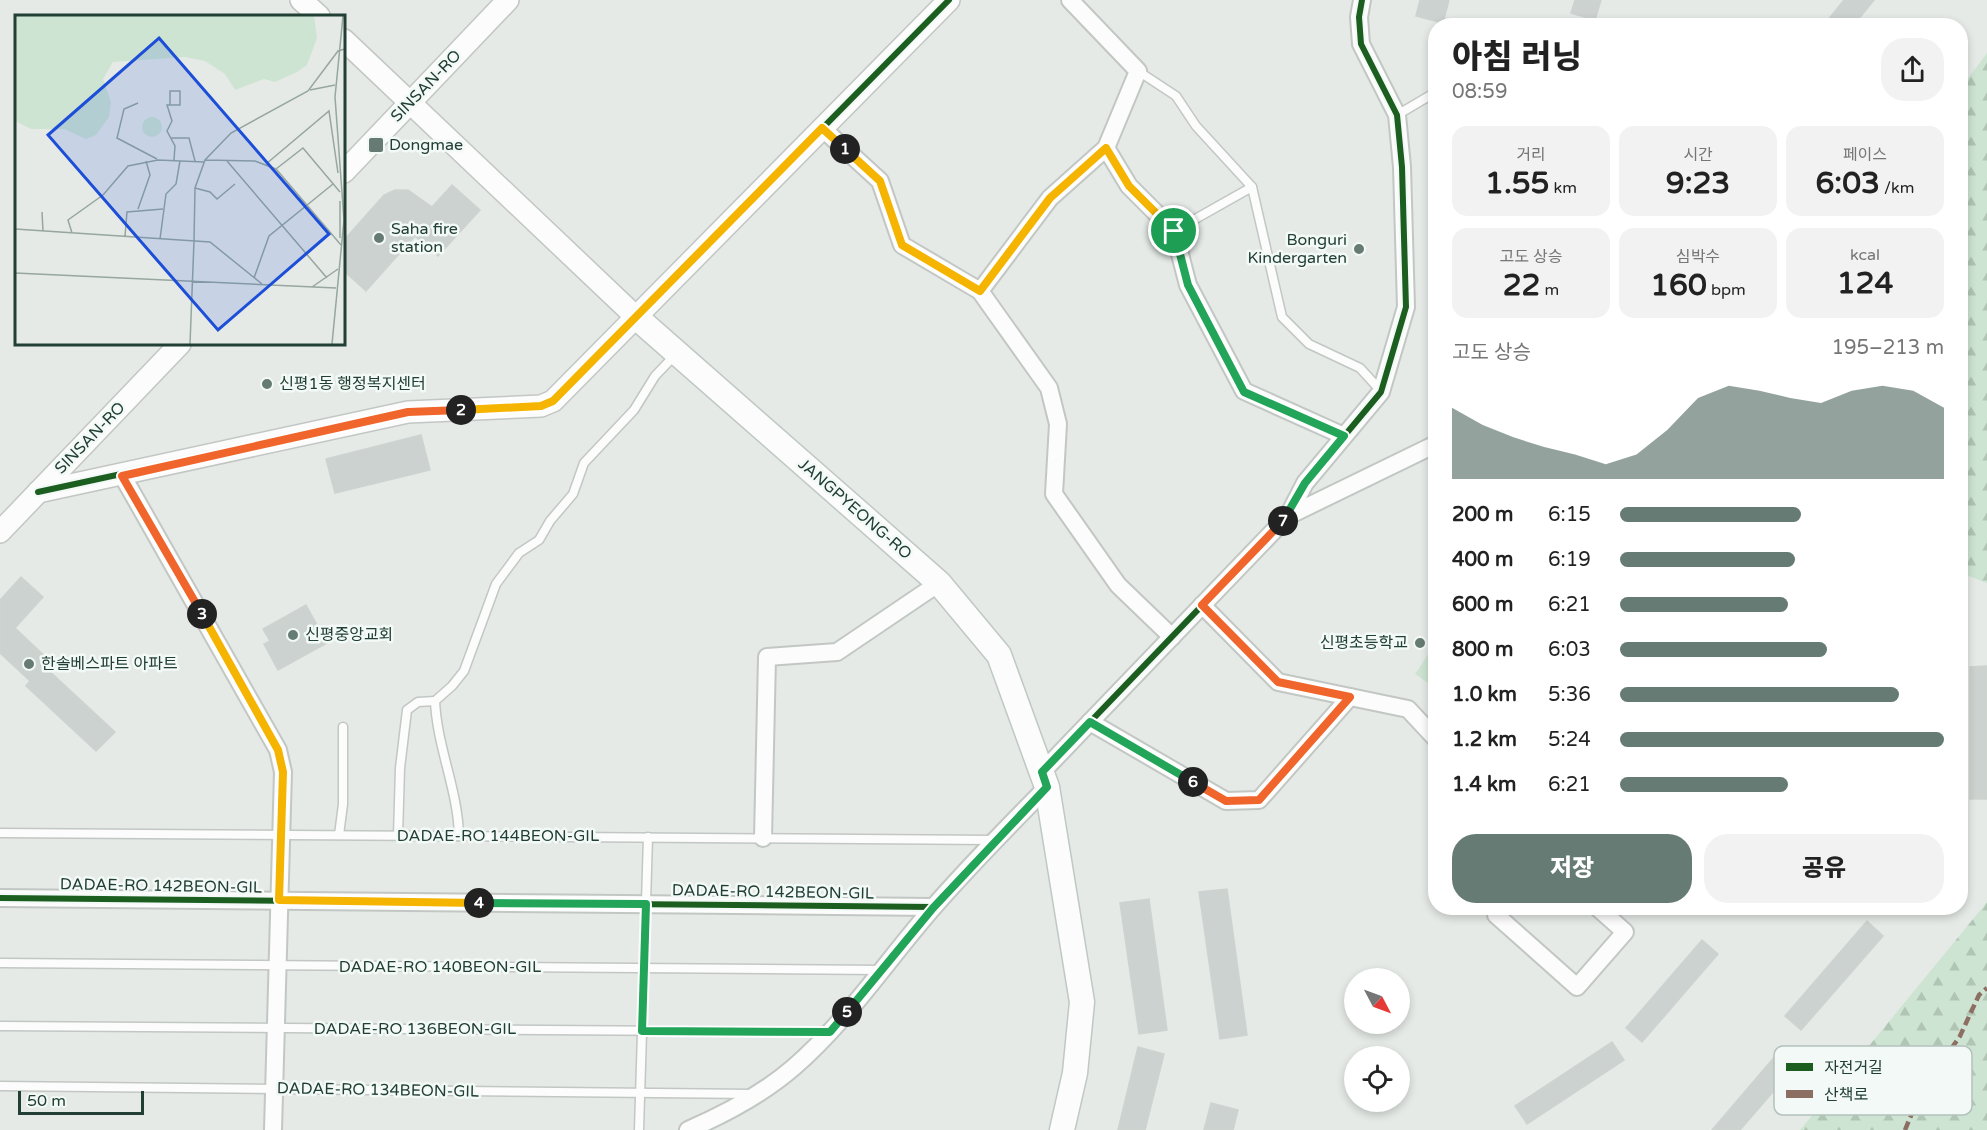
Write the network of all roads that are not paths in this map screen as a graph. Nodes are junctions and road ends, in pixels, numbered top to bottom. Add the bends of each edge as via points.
1 (301, 0) edge
2 (508, 0) edge
3 (949, 0) edge
4 (1070, 0) edge
5 (1362, 0) edge
6 (318, 15) edge
7 (345, 41) edge
8 (1138, 71) junction
9 (1428, 97) edge
10 (410, 103) junction
11 (1397, 115) junction
12 (822, 128) junction
13 (1106, 148) junction
14 (345, 171) edge
15 (1252, 187) junction
16 (1174, 231) junction
17 (980, 291) junction
18 (636, 317) junction
19 (179, 345) edge
20 (676, 353) junction
21 (1381, 392) junction
22 (1344, 436) junction
23 (1428, 448) edge
24 (122, 476) junction
25 (38, 492) junction
26 (1288, 516) junction
27 (0, 532) edge
28 (939, 583) junction
29 (1202, 605) junction
30 (1172, 637) junction
31 (1350, 697) junction
32 (435, 701) junction
33 (1090, 722) junction
34 (343, 727) dead end
35 (1428, 730) edge
36 (1045, 780) junction
37 (0, 833) edge
38 (281, 835) junction
39 (339, 835) junction
40 (398, 836) junction
41 (459, 836) junction
42 (648, 837) junction
43 (763, 838) junction
44 (996, 840) junction
45 (0, 898) edge
46 (279, 900) junction
47 (646, 904) junction
48 (933, 908) junction
49 (1496, 915) edge
50 (1606, 915) edge
51 (0, 963) edge
52 (278, 965) junction
53 (644, 968) junction
54 (880, 970) junction
55 (0, 1026) edge
56 (276, 1028) junction
57 (642, 1031) junction
58 (830, 1032) junction
59 (0, 1086) edge
60 (274, 1089) junction
61 (640, 1093) junction
62 (755, 1094) junction
63 (718, 1123) edge
64 (273, 1130) edge
65 (639, 1130) edge
66 (688, 1130) edge
67 (1062, 1130) edge

1 - 6 street
2 - 10 street, SINSAN-RO
3 - 12 street
4 - 8 street
5 - 11 street via 1361,44
7 - 10 street, JANGPYEONG-RO
8 - 13 street
8 - 15 lane via 1176,96 1196,126
9 - 11 lane
10 - 14 street, SINSAN-RO
10 - 18 street, JANGPYEONG-RO
11 - 21 street via 1406,307
12 - 17 street via 880,181 902,245
12 - 18 street
13 - 16 street via 1129,186
13 - 17 street via 1050,198
15 - 16 lane
15 - 21 lane via 1282,317 1310,344 1360,368
16 - 22 street via 1188,285 1244,392
17 - 30 street via 1049,388 1058,424 1054,494 1118,585
18 - 20 main road, JANGPYEONG-RO
18 - 24 street via 553,401 541,406 408,412
19 - 25 street, SINSAN-RO
20 - 28 main road, JANGPYEONG-RO
20 - 32 lane via 655,376 634,410 584,463 573,494 539,540 519,553 496,584 464,671
21 - 22 street
22 - 26 street via 1305,483
23 - 26 street
24 - 25 street
24 - 38 street via 278,750 283,772
25 - 27 street, SINSAN-RO
26 - 29 street
28 - 36 main road, JANGPYEONG-RO via 999,655
28 - 43 street via 837,652 767,657
29 - 30 street
29 - 31 street via 1278,682
30 - 33 street
31 - 33 street via 1259,800 1226,801
31 - 35 street via 1408,709
32 - 40 lane via 418,702 407,710
32 - 41 lane via 443,754 459,815
33 - 36 street
34 - 39 lane
36 - 44 street
36 - 67 main road, JANGPYEONG-RO via 1082,1002 1076,1073
37 - 38 lane, DADAE-RO 144BEON-GIL
38 - 39 lane, DADAE-RO 144BEON-GIL
38 - 46 street
39 - 40 lane, DADAE-RO 144BEON-GIL
40 - 41 lane, DADAE-RO 144BEON-GIL
41 - 42 lane, DADAE-RO 144BEON-GIL
42 - 43 lane, DADAE-RO 144BEON-GIL
42 - 47 lane
43 - 44 lane, DADAE-RO 144BEON-GIL
44 - 48 street
45 - 46 street, DADAE-RO 142BEON-GIL
46 - 47 street, DADAE-RO 142BEON-GIL
46 - 52 street
47 - 48 street, DADAE-RO 142BEON-GIL
47 - 53 lane
48 - 54 street
49 - 50 street via 1577,987 1625,932
51 - 52 lane, DADAE-RO 140BEON-GIL
52 - 53 lane, DADAE-RO 140BEON-GIL
52 - 56 street
53 - 54 lane, DADAE-RO 140BEON-GIL
53 - 57 lane
54 - 58 street
55 - 56 lane, DADAE-RO 136BEON-GIL
56 - 57 lane, DADAE-RO 136BEON-GIL
56 - 60 street
57 - 58 lane, DADAE-RO 136BEON-GIL
57 - 61 lane
58 - 62 street via 793,1068
59 - 60 lane, DADAE-RO 134BEON-GIL
60 - 61 lane, DADAE-RO 134BEON-GIL
60 - 64 street
61 - 62 lane, DADAE-RO 134BEON-GIL
61 - 65 lane
62 - 63 street
63 - 66 street

